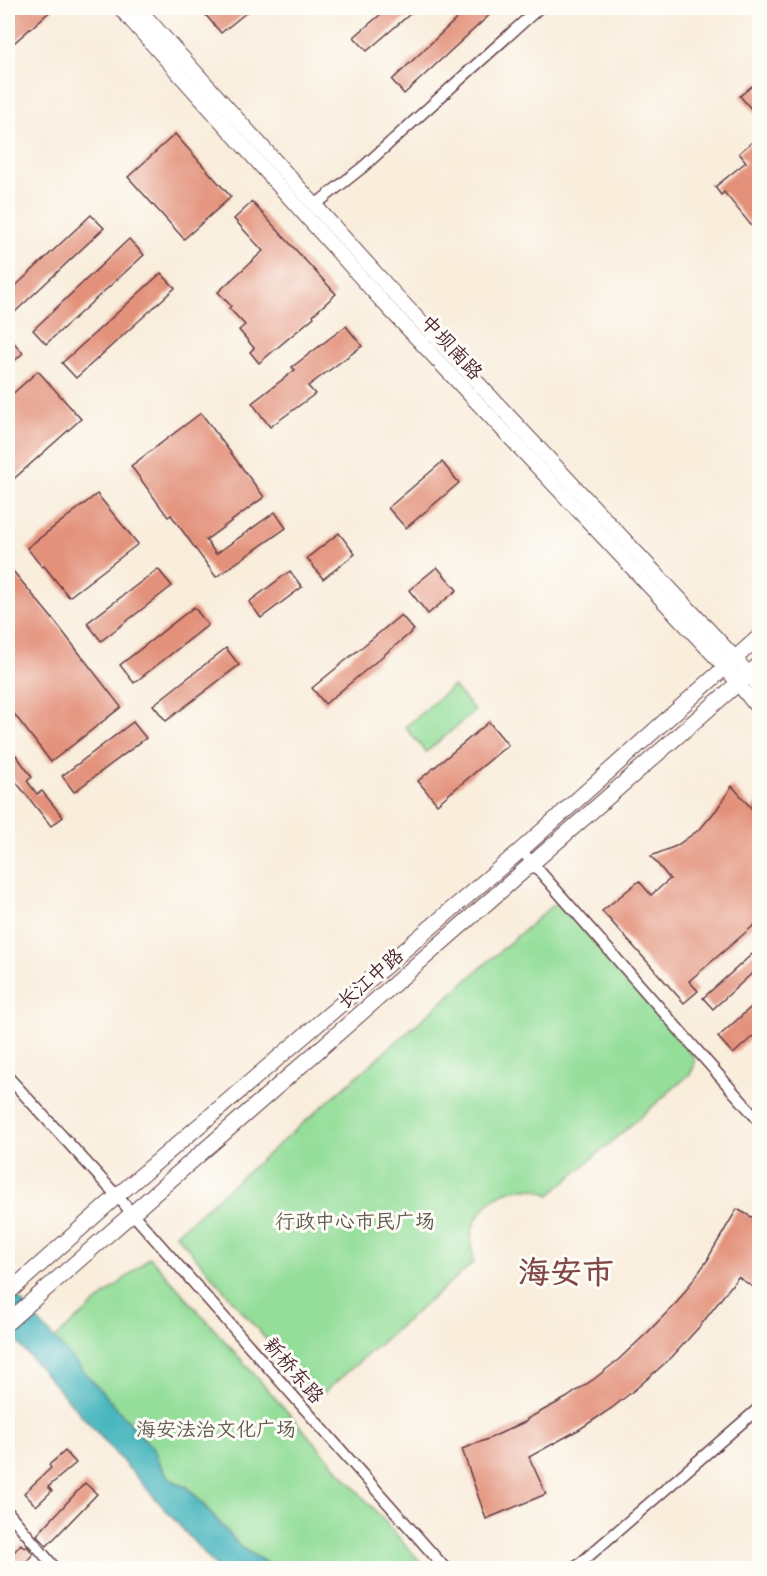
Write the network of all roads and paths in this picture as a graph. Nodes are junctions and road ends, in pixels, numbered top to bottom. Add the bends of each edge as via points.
1 (120, 8) edge
2 (138, 8) edge
3 (539, 8) edge
4 (315, 205) junction
5 (759, 636) edge
6 (730, 662) junction
7 (749, 673) edge
8 (759, 688) edge
9 (759, 711) edge
10 (521, 850) junction
11 (533, 864) junction
12 (8, 1077) edge
13 (759, 1122) edge
14 (117, 1196) junction
15 (133, 1214) junction
16 (11, 1289) edge
17 (8, 1322) edge
18 (759, 1407) edge
19 (8, 1512) edge
20 (55, 1569) edge
21 (445, 1569) edge
22 (575, 1569) edge

1 - 6 main road, 中坝南路 via 380,299
2 - 4 main road, 中坝南路
3 - 4 street
4 - 6 main road, 中坝南路
5 - 6 main road, 长江中路
6 - 7 main road, 中坝南路
6 - 10 main road, 长江中路
7 - 8 main road, 中坝南路
7 - 9 main road, 中坝南路
7 - 11 main road, 长江中路
10 - 11 street
10 - 14 main road, 长江中路
11 - 13 street
11 - 15 main road, 长江中路
12 - 14 street, 新桥东路
14 - 15 street, 新桥东路
14 - 16 main road, 长江中路
15 - 17 main road, 长江中路
15 - 21 street, 新桥东路
18 - 22 street
19 - 20 street

